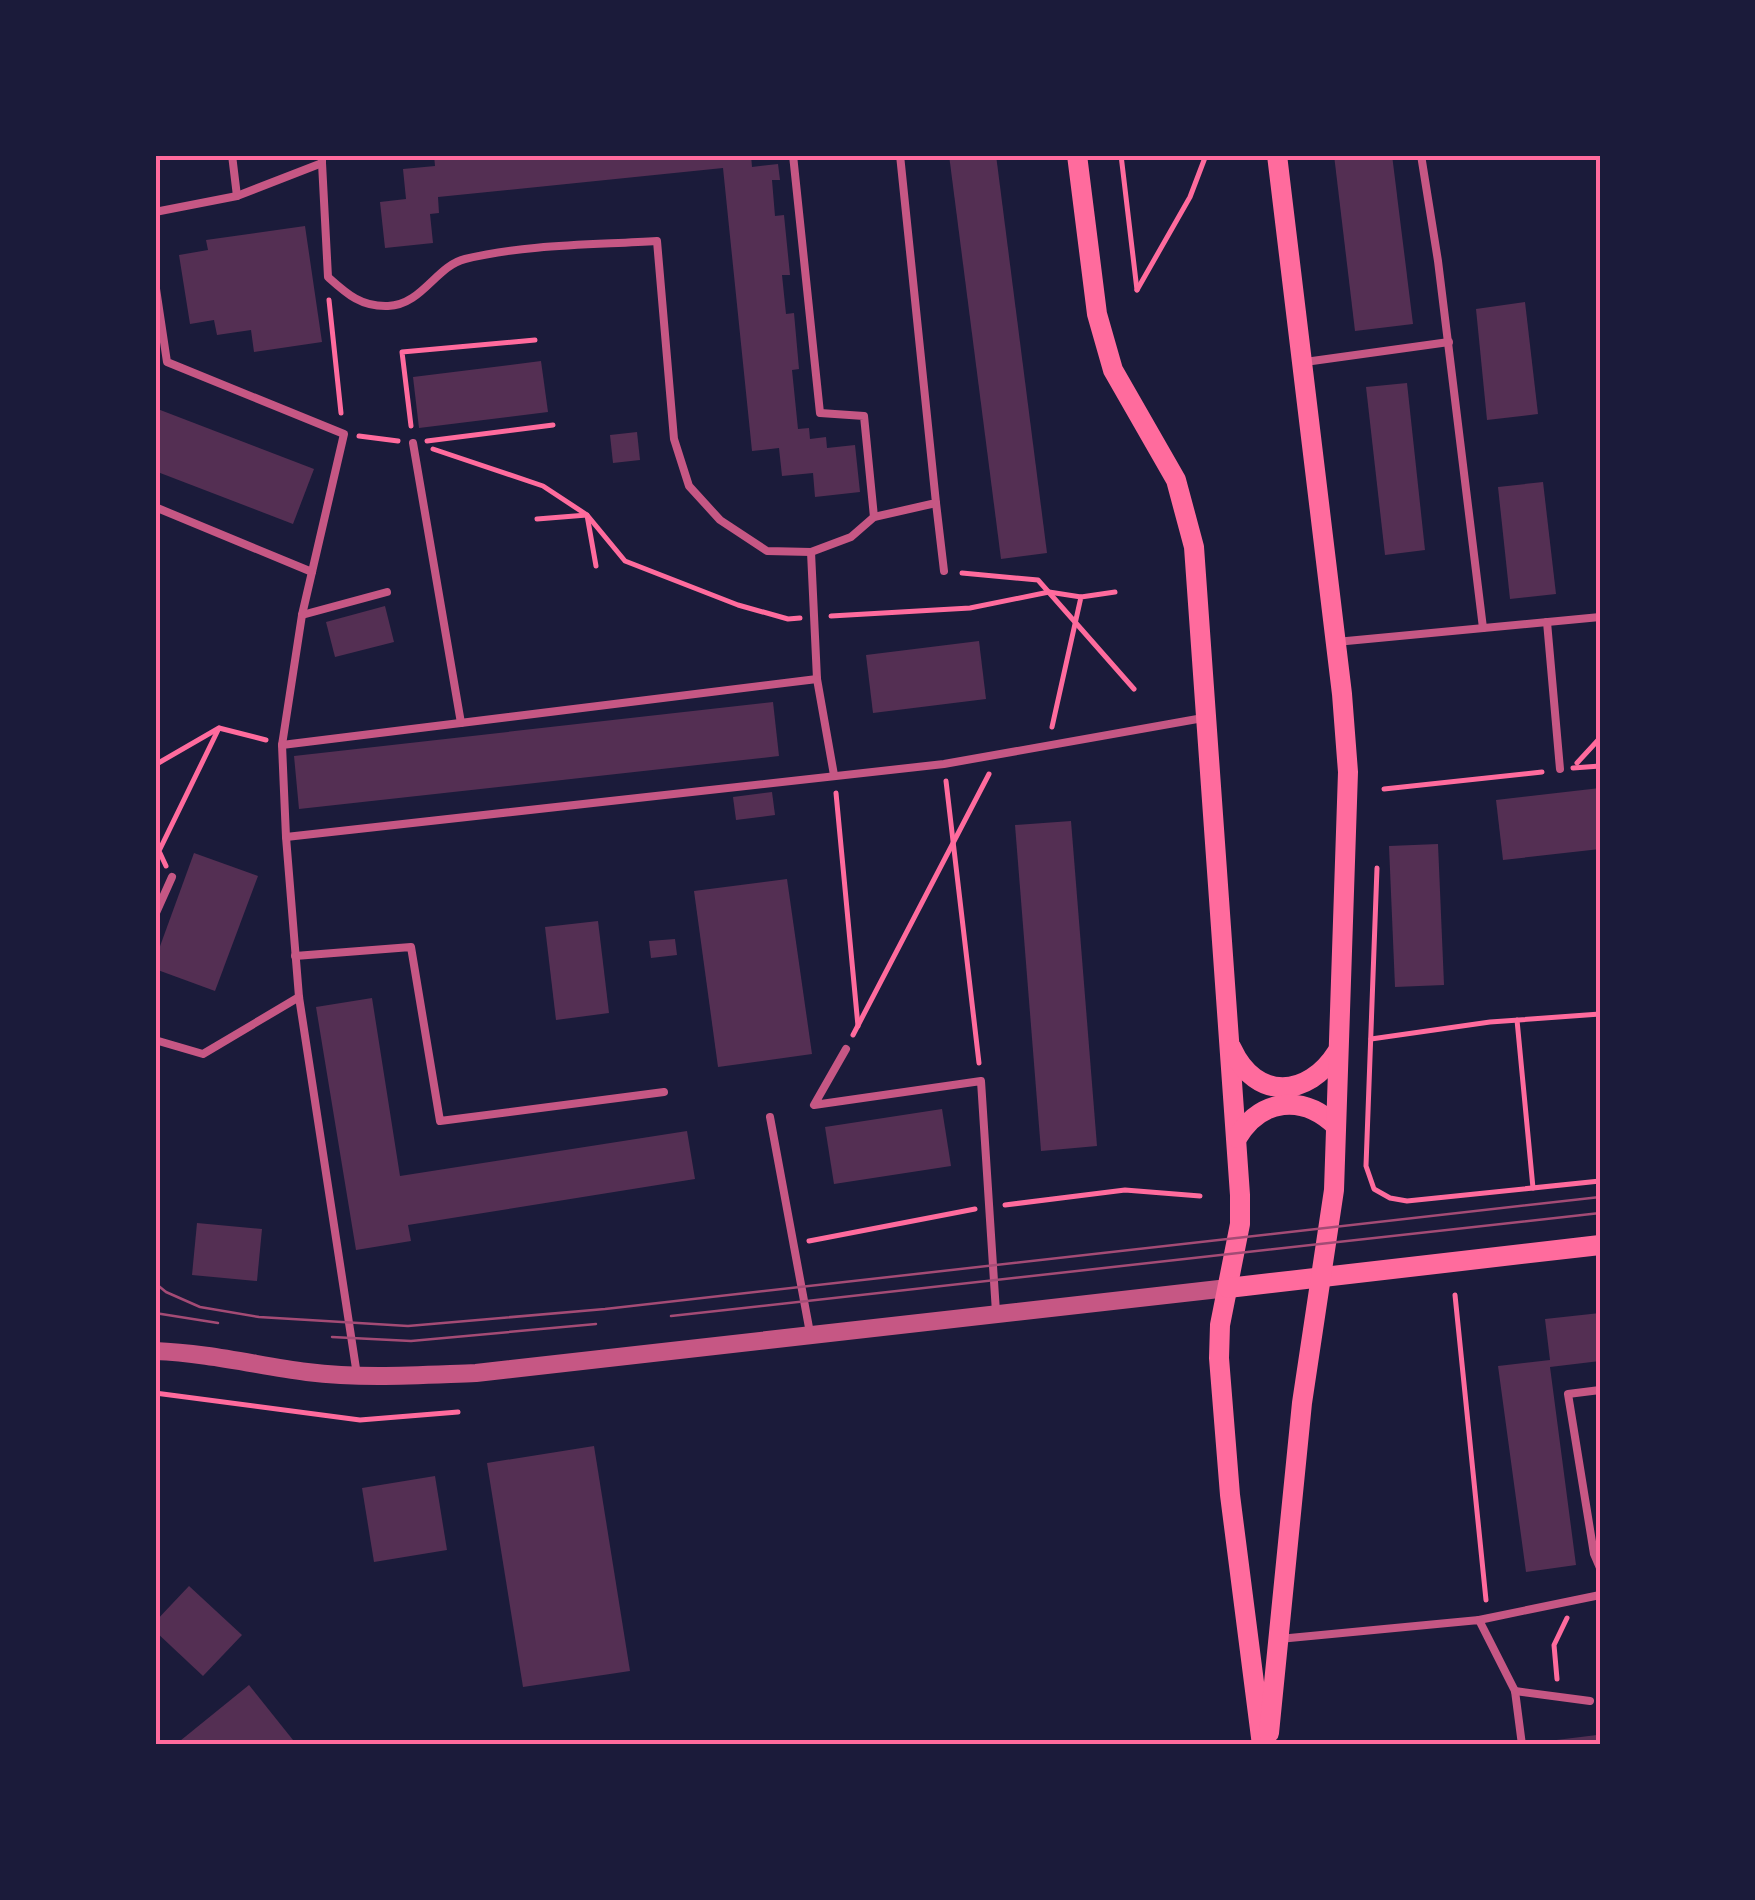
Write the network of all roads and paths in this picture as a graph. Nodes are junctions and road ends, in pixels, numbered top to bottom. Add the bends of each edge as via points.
1 (232, 155) edge
2 (793, 155) edge
3 (900, 155) edge
4 (1077, 155) edge
5 (1121, 155) edge
6 (1206, 155) edge
7 (1277, 155) edge
8 (1421, 155) edge
9 (322, 159) edge
10 (237, 196) junction
11 (155, 212) edge
12 (155, 282) edge
13 (330, 314) dead end
14 (535, 340) dead end
15 (1448, 342) junction
16 (1302, 363) junction
17 (553, 425) dead end
18 (344, 434) junction
19 (414, 443) junction
20 (936, 503) junction
21 (155, 507) edge
22 (587, 515) junction
23 (874, 517) junction
24 (537, 519) dead end
25 (810, 552) junction
26 (596, 566) dead end
27 (944, 571) joint
28 (312, 572) junction
29 (387, 592) dead end
30 (1049, 592) junction
31 (1115, 592) dead end
32 (1081, 597) junction
33 (302, 615) junction
34 (1600, 617) edge
35 (814, 618) junction
36 (1074, 621) junction
37 (1547, 622) junction
38 (1482, 628) junction
39 (1336, 642) junction
40 (817, 679) junction
41 (1134, 689) dead end
42 (1207, 718) junction
43 (461, 723) junction
44 (219, 728) junction
45 (1600, 738) edge
46 (282, 745) junction
47 (1048, 746) junction
48 (1000, 754) junction
49 (155, 765) edge
50 (1600, 766) edge
51 (1571, 768) junction
52 (1560, 770) junction
53 (834, 776) junction
54 (947, 789) dead end
55 (1384, 790) dead end
56 (286, 838) junction
57 (953, 839) junction
58 (158, 851) dead end
59 (1377, 868) dead end
60 (172, 877) dead end
61 (155, 915) edge
62 (295, 956) junction
63 (299, 997) junction
64 (1600, 1014) edge
65 (1517, 1020) junction
66 (858, 1026) junction
67 (1371, 1039) junction
68 (155, 1040) edge
69 (1229, 1044) junction
70 (846, 1049) joint
71 (1338, 1051) junction
72 (982, 1081) junction
73 (664, 1092) dead end
74 (770, 1117) dead end
75 (1336, 1126) junction
76 (1236, 1138) junction
77 (1600, 1182) edge
78 (1533, 1188) junction
79 (1600, 1245) edge
80 (1322, 1276) junction
81 (1228, 1288) junction
82 (1455, 1295) dead end
83 (996, 1313) junction
84 (810, 1337) junction
85 (155, 1351) edge
86 (357, 1375) junction
87 (1600, 1390) edge
88 (155, 1392) edge
89 (458, 1412) dead end
90 (1600, 1568) edge
91 (1600, 1595) edge
92 (1575, 1599) junction
93 (1484, 1619) junction
94 (1278, 1639) junction
95 (1515, 1691) junction
96 (1558, 1697) junction
97 (1590, 1701) dead end
98 (1266, 1745) edge
99 (1522, 1745) edge

1 - 10 lane
2 - 23 lane via 820,413 864,416
3 - 20 lane
4 - 42 main road via 1097,314 1113,370 1176,480 1194,547
5 - 6 path via 1138,290
7 - 16 main road
8 - 15 lane
9 - 10 lane
9 - 25 lane via 328,277 358,302 391,306 416,297 460,259 657,240 674,440 688,486 720,520 767,551
10 - 11 lane
12 - 18 lane via 167,362
13 - 18 path
14 - 19 path via 402,352
15 - 16 lane
15 - 38 lane
16 - 39 main road
17 - 19 path
18 - 19 path
18 - 28 lane
19 - 22 path via 543,486
19 - 43 lane
20 - 23 lane
20 - 27 lane
21 - 28 lane
22 - 24 path
22 - 26 path
22 - 35 path via 624,560 738,605 788,619
23 - 25 lane via 851,536
25 - 35 lane
27 - 30 path via 1038,580
28 - 33 lane
29 - 33 lane
30 - 32 path
30 - 35 path via 970,608
30 - 36 path
31 - 32 path
32 - 36 path
33 - 46 lane
34 - 37 lane
35 - 40 lane
36 - 41 path
36 - 47 path
37 - 38 lane
37 - 52 lane
38 - 39 lane
39 - 71 main road via 1348,772
40 - 43 lane
40 - 53 lane
42 - 47 lane
42 - 69 main road
43 - 46 lane
44 - 46 path
44 - 49 path
44 - 58 path
45 - 51 path
46 - 56 lane
47 - 48 lane
48 - 53 lane
48 - 57 path
50 - 51 path
51 - 52 path
52 - 55 path
53 - 56 lane
53 - 66 path
54 - 57 path
56 - 62 lane
57 - 66 path
57 - 72 path
59 - 67 path
60 - 61 lane
62 - 63 lane
62 - 73 lane via 411,947 440,1121
63 - 68 lane via 203,1054
63 - 86 lane
64 - 65 path
65 - 67 path
65 - 78 path
66 - 70 path
67 - 78 path via 1366,1166 1374,1189 1407,1201
69 - 71 main road via 1248,1074 1281,1087 1316,1078
69 - 76 main road
70 - 72 lane via 814,1105
71 - 75 main road
72 - 83 lane
74 - 84 lane
75 - 76 main road via 1313,1108 1283,1104 1255,1114
75 - 80 main road
76 - 81 main road via 1240,1224
77 - 78 path
79 - 80 main road
80 - 81 main road
80 - 94 main road
81 - 83 street
81 - 98 main road via 1219,1358 1230,1495
82 - 93 path
83 - 84 street
84 - 86 street via 476,1373
85 - 86 street
87 - 90 lane via 1568,1394
88 - 89 path via 360,1420
91 - 92 lane
92 - 93 lane
92 - 96 path via 1554,1645
93 - 94 lane
93 - 95 lane
94 - 98 main road
95 - 96 lane
95 - 99 lane
96 - 97 lane

